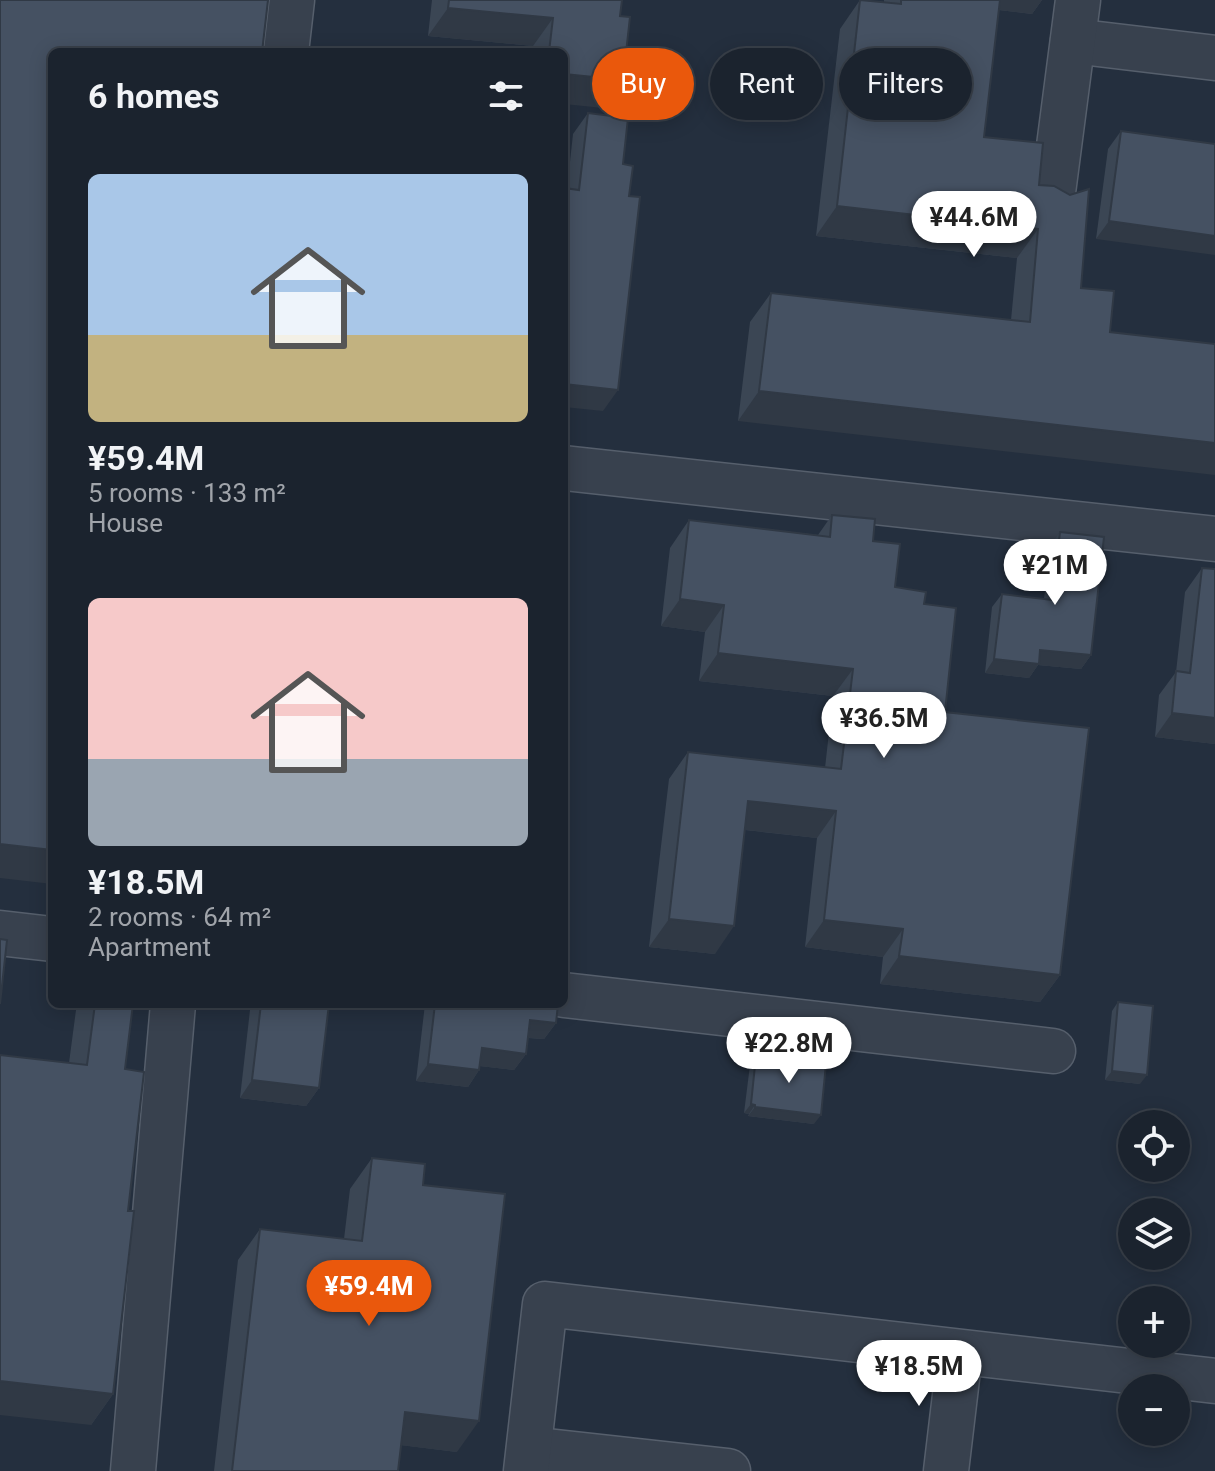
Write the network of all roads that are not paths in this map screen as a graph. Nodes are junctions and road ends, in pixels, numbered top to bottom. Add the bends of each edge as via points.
1 (292, 0) edge
2 (1076, 20) edge
3 (286, 48) edge
4 (1215, 58) edge
5 (1052, 200) edge
6 (568, 468) edge
7 (1215, 539) edge
8 (0, 933) edge
9 (48, 939) edge
10 (568, 995) edge
11 (173, 1008) edge
12 (1053, 1051) dead end
13 (960, 1353) junction
14 (1215, 1381) edge
15 (528, 1460) edge
16 (133, 1471) edge
17 (728, 1471) edge
18 (946, 1471) edge

1 - 3 street
2 - 4 street
2 - 5 street
6 - 7 street
8 - 9 street
10 - 12 street
11 - 16 street
13 - 14 street
13 - 15 street via 545,1304
13 - 18 street
15 - 17 street

